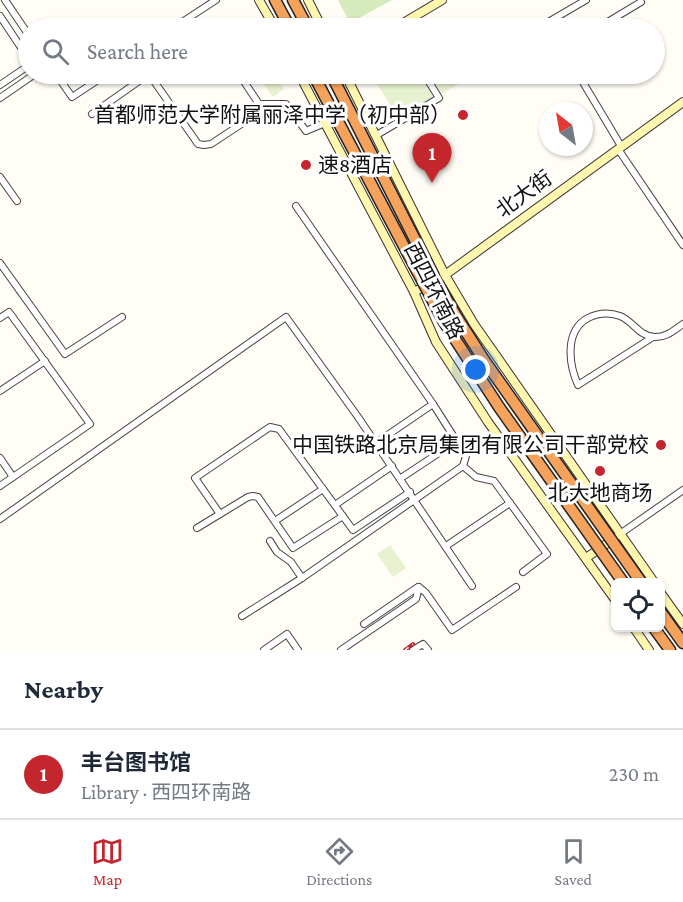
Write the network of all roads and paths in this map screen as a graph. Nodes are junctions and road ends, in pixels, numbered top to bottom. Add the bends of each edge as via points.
1 (5, 0) edge
2 (216, 0) edge
3 (259, 0) edge
4 (275, 0) edge
5 (293, 0) edge
6 (308, 0) edge
7 (442, 0) edge
8 (586, 0) edge
9 (641, 2) dead end
10 (0, 16) edge
11 (189, 18) edge
12 (269, 18) edge
13 (285, 18) edge
14 (303, 18) edge
15 (317, 18) edge
16 (412, 18) edge
17 (555, 18) edge
18 (614, 18) edge
19 (18, 19) edge
20 (18, 42) edge
21 (18, 73) edge
22 (20, 84) edge
23 (63, 84) edge
24 (92, 84) edge
25 (135, 84) edge
26 (156, 84) edge
27 (245, 84) edge
28 (305, 84) edge
29 (321, 84) edge
30 (321, 84) edge
31 (336, 84) edge
32 (336, 84) edge
33 (350, 84) edge
34 (430, 84) edge
35 (584, 84) edge
36 (0, 85) edge
37 (0, 98) edge
38 (683, 102) edge
39 (260, 104) junction
40 (92, 114) dead end
41 (325, 123) junction
42 (375, 136) junction
43 (620, 147) junction
44 (0, 177) edge
45 (17, 201) dead end
46 (296, 206) dead end
47 (683, 245) edge
48 (0, 263) edge
49 (441, 277) junction
50 (425, 287) junction
51 (414, 292) junction
52 (122, 317) dead end
53 (0, 318) edge
54 (683, 324) edge
55 (450, 331) junction
56 (653, 337) junction
57 (473, 342) junction
58 (461, 350) joint
59 (45, 360) junction
60 (484, 360) junction
61 (486, 387) joint
62 (0, 391) edge
63 (434, 404) junction
64 (499, 407) junction
65 (457, 441) junction
66 (376, 443) junction
67 (0, 458) edge
68 (392, 466) junction
69 (463, 466) junction
70 (13, 477) junction
71 (401, 478) junction
72 (0, 486) edge
73 (323, 489) junction
74 (683, 490) edge
75 (410, 492) junction
76 (415, 500) junction
77 (510, 503) junction
78 (334, 505) junction
79 (220, 514) junction
80 (343, 516) junction
81 (0, 519) edge
82 (275, 521) junction
83 (197, 528) dead end
84 (620, 534) junction
85 (611, 540) junction
86 (270, 541) dead end
87 (446, 546) junction
88 (599, 549) junction
89 (586, 558) junction
90 (523, 572) dead end
91 (302, 578) junction
92 (620, 578) edge
93 (620, 578) edge
94 (638, 578) edge
95 (638, 578) edge
96 (651, 578) edge
97 (472, 586) dead end
98 (419, 587) junction
99 (516, 587) dead end
100 (611, 595) edge
101 (665, 599) edge
102 (242, 616) dead end
103 (665, 618) edge
104 (364, 624) dead end
105 (683, 624) edge
106 (637, 632) edge
107 (657, 632) edge
108 (683, 643) edge
109 (646, 649) edge
110 (264, 650) edge
111 (298, 650) edge
112 (341, 650) edge
113 (414, 650) edge
114 (428, 650) edge
115 (670, 650) edge

1 - 19 street
2 - 11 street
3 - 12 street
4 - 13 highway
5 - 14 highway
6 - 15 street
7 - 16 street
8 - 17 street
9 - 18 street
10 - 20 street
21 - 36 street
22 - 37 street
23 - 24 street via 72,97
25 - 40 street
26 - 39 street via 198,144 210,144 258,112
27 - 39 street
28 - 41 street, 西四环南路
29 - 50 street, 西四环南路
30 - 55 highway, 西四环南路, bridge
31 - 49 street, 西四环南路
32 - 57 highway, 西四环南路, bridge via 435,279
33 - 42 street, 西四环南路
34 - 42 street via 439,98
35 - 43 street
38 - 43 street, 北大街
39 - 41 street via 286,104 306,131
41 - 51 street, 西四环南路
42 - 49 street, 西四环南路
43 - 47 street
43 - 49 street, 北大街
44 - 45 street
46 - 63 street
48 - 52 street via 65,354
49 - 50 street, 北大街
49 - 57 street, 西四环南路 via 456,316
49 - 84 street, 西四环南路
50 - 51 street, 北大街
50 - 55 street, 西四环南路
51 - 89 street, 西四环南路 via 441,351
53 - 59 street via 9,312
54 - 56 street via 667,335
55 - 58 highway, 西四环南路, bridge
56 - 56 street via 616,315 595,315 583,321 571,346 578,385
57 - 60 street, 西四环南路
58 - 61 street, 西四环南路
59 - 62 street
59 - 70 street via 90,424
60 - 85 street, 西四环南路
60 - 94 highway, 西四环南路, bridge
61 - 64 highway, 西四环南路, bridge
63 - 65 street
63 - 66 street
64 - 88 street, 西四环南路
64 - 92 highway, 西四环南路, bridge
65 - 69 street via 466,456
65 - 71 street
66 - 68 street
66 - 81 street via 286,317
67 - 70 street
68 - 71 street
68 - 78 street
69 - 76 street
69 - 77 street via 476,477 494,481
70 - 72 street
71 - 75 street
73 - 78 street
73 - 79 street via 279,429 270,427 195,478
73 - 82 street
74 - 84 street
75 - 76 street
75 - 80 street via 353,530
76 - 87 street
76 - 91 street
77 - 87 street
77 - 90 street via 547,555
78 - 80 street
79 - 82 street via 253,496 258,497
79 - 83 street
80 - 82 street via 293,548
84 - 85 street
84 - 96 street, 西四环南路
85 - 88 street
85 - 95 street, 西四环南路
86 - 91 street
87 - 97 street
88 - 89 street
88 - 93 street, 西四环南路
89 - 100 street, 西四环南路
91 - 102 street
98 - 99 street via 452,630
98 - 104 street
98 - 112 street via 416,599
101 - 105 street
103 - 108 highway
106 - 109 street
107 - 115 street
110 - 111 street via 288,634
113 - 114 street via 423,644

